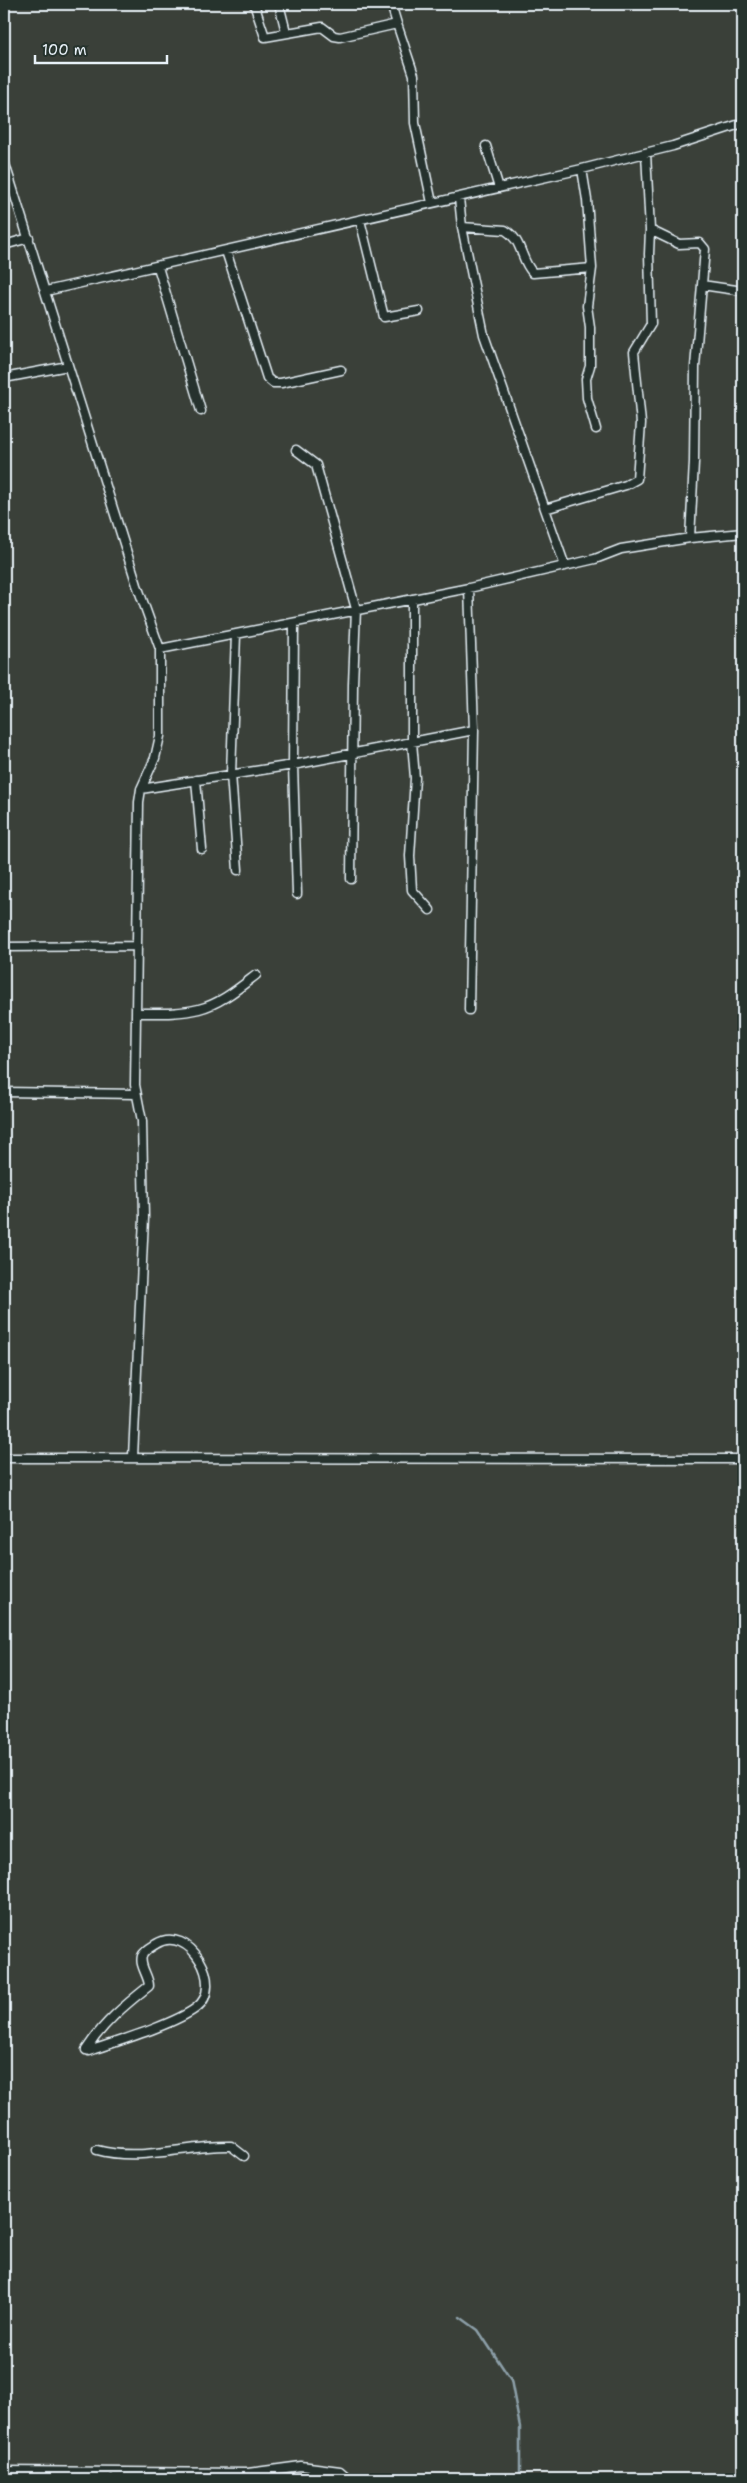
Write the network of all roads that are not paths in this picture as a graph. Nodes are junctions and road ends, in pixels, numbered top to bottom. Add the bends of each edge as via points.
1 (254, 4) edge
2 (279, 4) edge
3 (391, 4) edge
4 (397, 24) junction
5 (286, 32) junction
6 (743, 123) edge
7 (486, 146) dead end
8 (646, 153) junction
9 (4, 161) edge
10 (582, 169) junction
11 (499, 188) junction
12 (459, 198) junction
13 (432, 203) junction
14 (360, 220) junction
15 (462, 227) junction
16 (650, 230) junction
17 (29, 238) junction
18 (4, 245) edge
19 (226, 251) junction
20 (158, 267) junction
21 (592, 268) junction
22 (702, 285) junction
23 (46, 291) junction
24 (743, 291) edge
25 (419, 311) dead end
26 (68, 366) junction
27 (341, 370) dead end
28 (4, 378) edge
29 (201, 412) dead end
30 (596, 429) dead end
31 (296, 450) dead end
32 (545, 509) junction
33 (743, 533) edge
34 (690, 538) junction
35 (565, 566) junction
36 (469, 588) junction
37 (412, 599) junction
38 (356, 609) junction
39 (294, 623) junction
40 (236, 634) junction
41 (160, 649) junction
42 (474, 730) junction
43 (412, 742) junction
44 (353, 753) junction
45 (292, 765) junction
46 (230, 774) junction
47 (196, 780) junction
48 (141, 789) junction
49 (202, 849) dead end
50 (238, 870) dead end
51 (351, 879) dead end
52 (297, 894) dead end
53 (430, 910) dead end
54 (137, 946) junction
55 (4, 947) edge
56 (256, 975) dead end
57 (468, 1010) dead end
58 (136, 1013) junction
59 (4, 1092) edge
60 (136, 1094) junction
61 (133, 1456) junction
62 (4, 1458) edge
63 (743, 1459) edge
64 (88, 2050) joint
65 (97, 2150) dead end
66 (244, 2156) dead end
67 (4, 2471) edge
68 (92, 2476) edge
69 (349, 2479) edge

1 - 5 street via 265,37
2 - 5 street
3 - 4 street
4 - 5 street via 340,36 334,36 322,27
4 - 13 street via 414,75 415,122
6 - 8 street
7 - 11 street
8 - 10 street
8 - 16 street
9 - 17 street
10 - 11 street
10 - 21 street
11 - 12 street
12 - 13 street
12 - 15 street
13 - 14 street
14 - 19 street
14 - 25 street via 384,317
15 - 21 street via 505,230 512,234 520,243 533,272
15 - 32 street via 484,335
16 - 22 street via 679,244 703,244
16 - 32 street via 651,324 634,352 641,423 637,479
17 - 18 street
17 - 23 street
19 - 20 street
19 - 27 street via 266,378 273,383 281,383
20 - 23 street
20 - 29 street
21 - 30 street via 587,306 590,366 586,379 587,398
22 - 24 street
22 - 34 street via 695,367
23 - 26 street
26 - 28 street
26 - 41 street
31 - 38 street via 316,465
32 - 35 street
33 - 34 street
34 - 35 street via 621,549
35 - 36 street
36 - 37 street
36 - 42 street
37 - 38 street
37 - 43 street
38 - 39 street
38 - 44 street
39 - 40 street
39 - 45 street
40 - 41 street
40 - 46 street
41 - 48 street via 160,736 155,758
42 - 43 street
42 - 57 street
43 - 44 street
43 - 53 street via 415,778 410,856 412,890
44 - 45 street
44 - 51 street
45 - 46 street
45 - 52 street
46 - 47 street
46 - 50 street
47 - 48 street
47 - 49 street
48 - 54 street
54 - 55 street
54 - 58 street
56 - 58 street via 226,997 201,1009
58 - 60 street
59 - 60 street
60 - 61 street via 142,1121 144,1218
61 - 62 street
61 - 63 street via 277,1460
64 - 64 street via 197,2008 205,1999 207,1979 187,1945 180,1939 162,1940 142,1955 149,1986 110,2017
65 - 66 street via 130,2155 231,2146
67 - 68 street
68 - 69 street via 248,2473 301,2466 340,2471

